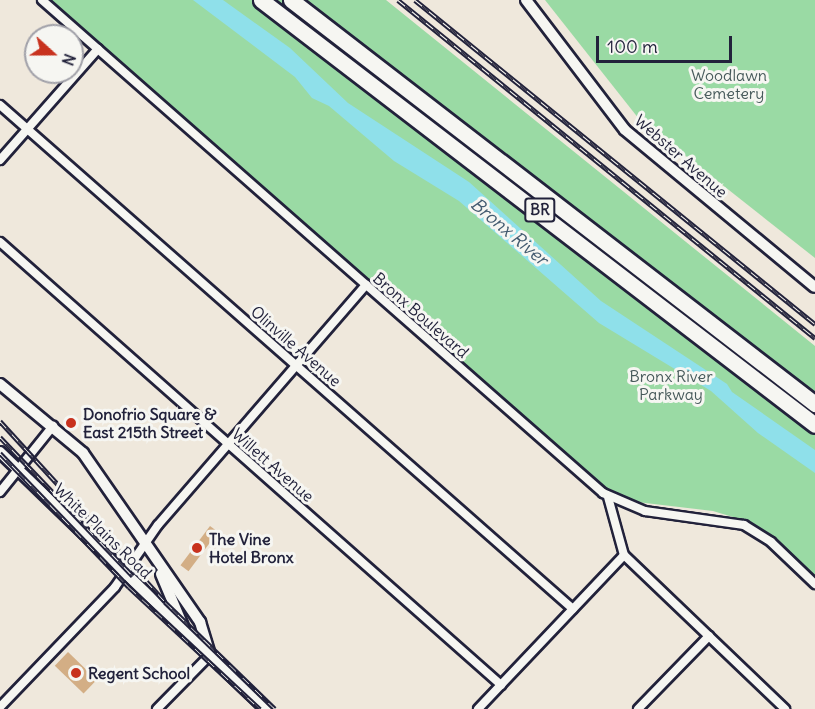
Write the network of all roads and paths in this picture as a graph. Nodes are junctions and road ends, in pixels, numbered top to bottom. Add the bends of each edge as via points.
1 (42, 0) edge
2 (261, 0) edge
3 (291, 0) edge
4 (526, 0) edge
5 (98, 49) junction
6 (0, 105) edge
7 (27, 129) junction
8 (0, 160) edge
9 (0, 242) edge
10 (366, 285) junction
11 (815, 286) edge
12 (297, 365) junction
13 (0, 384) edge
14 (815, 404) edge
15 (815, 425) edge
16 (53, 426) junction
17 (229, 445) junction
18 (0, 452) edge
19 (18, 470) junction
20 (0, 492) edge
21 (608, 497) junction
22 (145, 545) junction
23 (624, 555) junction
24 (156, 562) junction
25 (126, 574) junction
26 (815, 584) edge
27 (573, 609) junction
28 (186, 632) junction
29 (709, 636) junction
30 (210, 655) junction
31 (501, 685) junction
32 (0, 707) edge
33 (157, 709) edge
34 (266, 709) edge
35 (478, 709) edge
36 (638, 709) edge
37 (785, 709) edge

1 - 5 street, Bronx Boulevard
2 - 15 highway, BR
3 - 14 highway, BR
4 - 11 main road, Webster Avenue via 625,130
5 - 7 street
5 - 10 street, Bronx Boulevard
6 - 7 street, Olinville Avenue
7 - 8 street
7 - 12 street, Olinville Avenue
9 - 17 street, Willett Avenue
10 - 12 street
10 - 21 street, Bronx Boulevard
12 - 17 street
12 - 27 street, Olinville Avenue
13 - 16 main road, White Plains Road
16 - 19 street
16 - 22 main road, White Plains Road via 83,453
17 - 22 street
17 - 31 street, Willett Avenue
18 - 19 main road, White Plains Road
19 - 20 street
19 - 25 main road, White Plains Road
21 - 23 street
21 - 26 street, Bronx Boulevard via 645,511 744,525 778,548
22 - 24 main road, White Plains Road
22 - 25 street
23 - 27 street
23 - 29 street
24 - 28 main road, White Plains Road
24 - 30 main road, White Plains Road via 200,622
25 - 28 main road, White Plains Road
25 - 32 street
27 - 31 street
28 - 30 main road, White Plains Road
29 - 36 street
29 - 37 street
30 - 33 street
30 - 34 main road, White Plains Road
31 - 35 street

